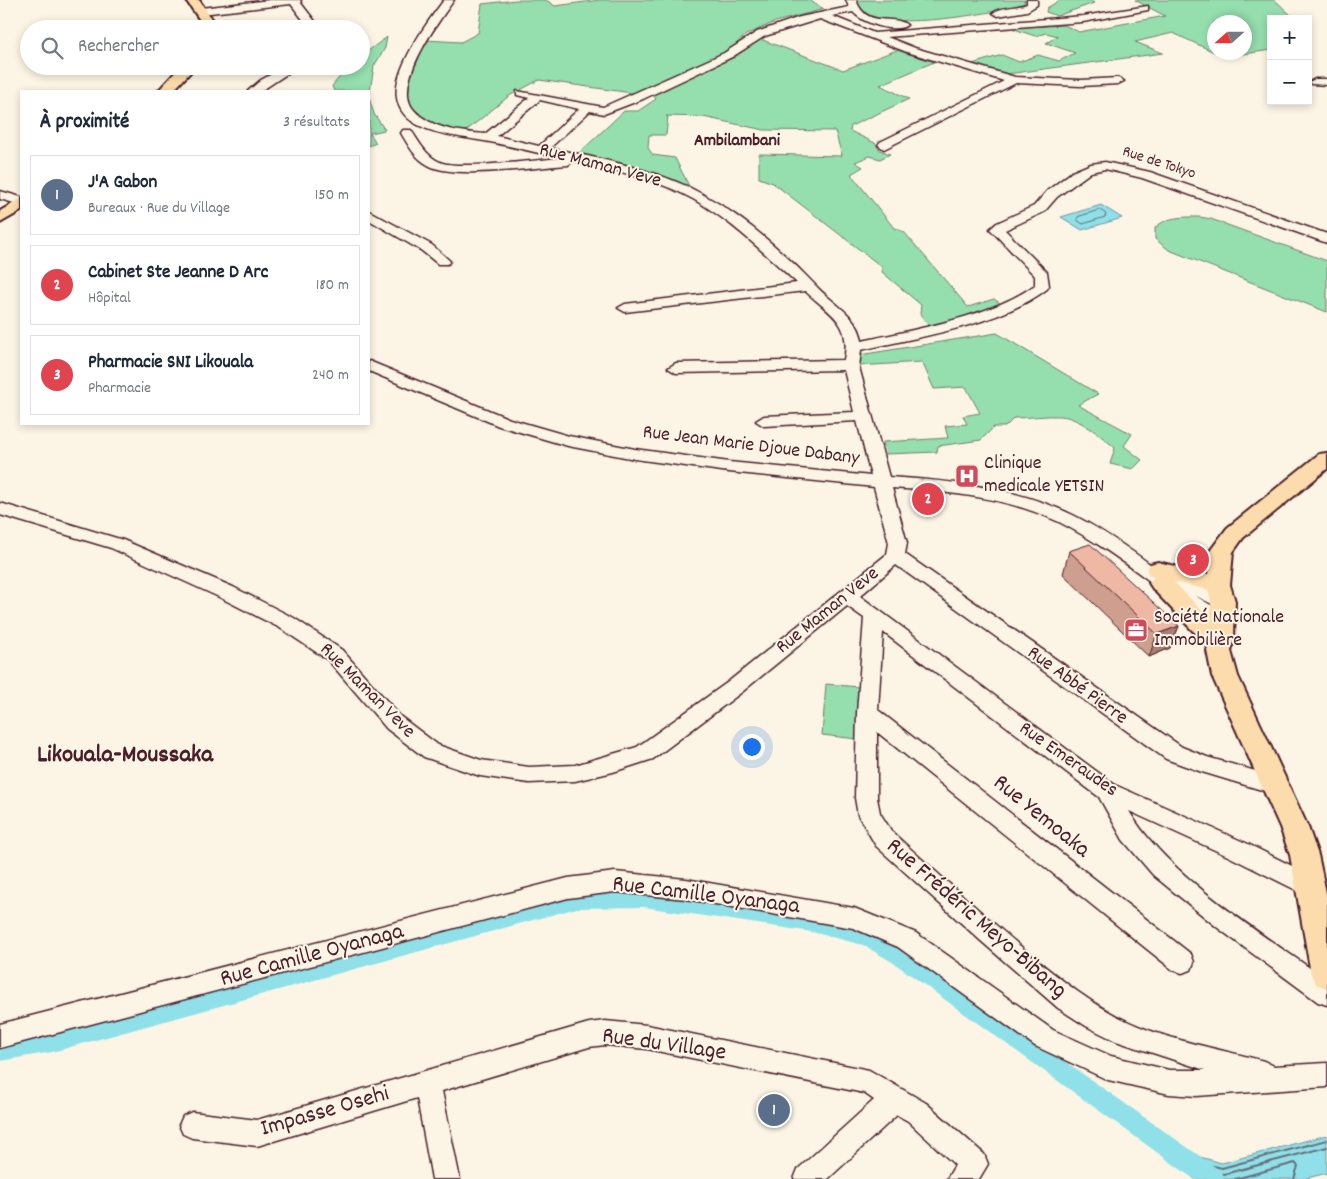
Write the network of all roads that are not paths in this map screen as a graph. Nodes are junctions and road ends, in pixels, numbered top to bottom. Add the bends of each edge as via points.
1 (192, 0) edge
2 (294, 0) edge
3 (449, 0) edge
4 (1032, 0) edge
5 (849, 3) edge
6 (1144, 8) dead end
7 (202, 11) junction
8 (818, 16) junction
9 (208, 20) edge
10 (309, 20) edge
11 (870, 36) junction
12 (180, 75) edge
13 (278, 75) edge
14 (1014, 80) junction
15 (1118, 81) dead end
16 (1315, 82) dead end
17 (1327, 82) edge
18 (166, 90) edge
19 (255, 90) edge
20 (521, 93) dead end
21 (537, 97) junction
22 (587, 108) junction
23 (407, 133) dead end
24 (488, 138) junction
25 (884, 145) dead end
26 (541, 150) junction
27 (581, 158) junction
28 (0, 195) edge
29 (20, 203) edge
30 (20, 204) edge
31 (370, 216) edge
32 (0, 218) edge
33 (1327, 239) edge
34 (443, 261) dead end
35 (809, 286) junction
36 (625, 308) dead end
37 (856, 347) junction
38 (850, 365) junction
39 (370, 366) edge
40 (676, 368) dead end
41 (864, 416) junction
42 (764, 421) dead end
43 (1327, 459) edge
44 (882, 482) junction
45 (0, 508) edge
46 (896, 556) junction
47 (1127, 558) joint
48 (1160, 577) junction
49 (846, 595) junction
50 (1221, 611) junction
51 (874, 616) junction
52 (867, 713) junction
53 (1275, 785) junction
54 (1107, 790) junction
55 (1312, 887) junction
56 (1182, 962) dead end
57 (1327, 974) edge
58 (1327, 994) edge
59 (0, 1036) edge
60 (1327, 1075) edge
61 (1280, 1077) junction
62 (427, 1083) junction
63 (896, 1098) junction
64 (192, 1125) dead end
65 (968, 1172) edge
66 (446, 1179) edge
67 (808, 1179) edge

1 - 7 main road
2 - 7 street
2 - 10 street
3 - 24 street, Rue Maman Veve via 410,59 402,97 408,111 426,125 460,135
4 - 5 street via 1032,5 1023,9 904,25 864,17
5 - 8 street
6 - 11 street via 1083,19
7 - 9 main road
8 - 11 street
8 - 22 street via 762,34 728,55 604,111
11 - 14 street
12 - 18 main road
13 - 19 street
14 - 15 street via 1080,84
14 - 25 street
16 - 17 street
20 - 21 street
21 - 22 street
21 - 24 street
22 - 26 street
23 - 27 street via 422,154 434,165 443,167 507,167
24 - 26 street, Rue Maman Veve
26 - 27 street, Rue Maman Veve
27 - 35 street, Rue Maman Veve via 650,176 696,196 733,220
28 - 29 street
30 - 32 main road
31 - 34 street via 427,248
33 - 37 street, Rue de Tokyo via 1121,167 1095,165 1061,186 1040,208 997,228 1042,275 1042,286 1035,292 987,313
35 - 36 street
35 - 37 street, Rue Maman Veve via 848,324
37 - 38 street
38 - 40 street
38 - 41 street, Rue Maman Veve
39 - 44 street, Rue Jean Marie Djoue Dabany via 550,437 687,461
41 - 42 street
41 - 44 street, Rue Maman Veve
43 - 50 main road via 1261,510 1235,533 1222,551
44 - 46 street, Rue Maman Veve via 898,543
44 - 47 street, Rue Jean Marie Djoue Dabany via 964,488 1008,497 1090,531
45 - 49 street, Rue Maman Veve via 117,544 226,592 287,624 335,655 394,723 431,751 480,768 529,775 575,772 645,753 735,687
46 - 49 street, Rue Maman Veve
46 - 53 street, Rue Abbé Pierre via 1174,753
47 - 48 street
48 - 50 main road
48 - 50 main road via 1202,625
49 - 51 street, Rue Emeraudes
50 - 53 main road via 1219,651 1225,676
51 - 52 street, Rue Frédéric Meyo-Bibang
51 - 54 street, Rue Emeraudes
52 - 56 street, Rue Yemoaka
52 - 61 street, Rue Frédéric Meyo-Bibang via 866,798 869,815 910,864 989,934 1067,1000 1124,1033
53 - 55 main road via 1301,846
54 - 55 street, Rue Emeraudes
54 - 58 street via 1131,834 1161,868 1226,922
55 - 57 main road
59 - 61 street, Rue Camille Oyanaga via 568,888 615,882 686,889 827,912 884,929 928,954 1044,1038 1108,1068 1170,1082
60 - 61 street, Rue Camille Oyanaga
62 - 63 street, Rue du Village via 605,1033 647,1037 825,1072 869,1082
62 - 64 street, Impasse Osehi via 257,1134
62 - 66 street
63 - 65 street, Rue du Village via 937,1129
63 - 67 street

